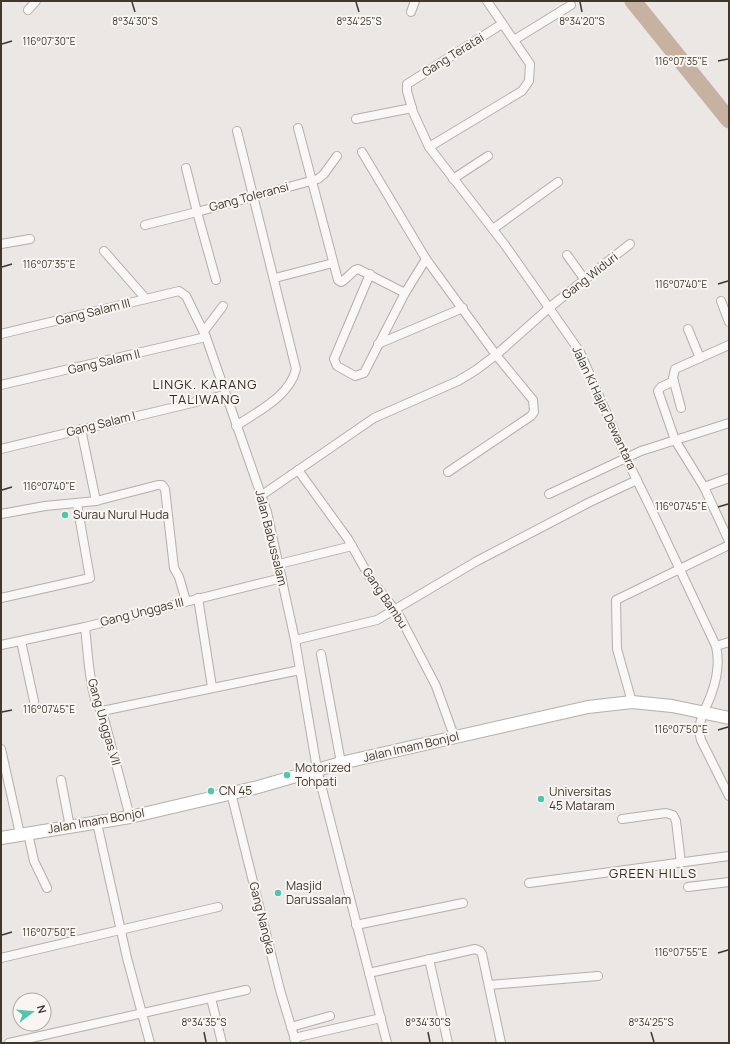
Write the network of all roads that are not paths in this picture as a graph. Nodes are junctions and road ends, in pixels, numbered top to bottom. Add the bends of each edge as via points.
1 (36, 1) edge
2 (415, 1) edge
3 (487, 1) edge
4 (572, 5) dead end
5 (28, 10) dead end
6 (411, 12) dead end
7 (502, 24) junction
8 (514, 40) junction
9 (406, 86) joint
10 (412, 108) junction
11 (356, 119) dead end
12 (298, 128) dead end
13 (237, 131) dead end
14 (429, 147) junction
15 (362, 152) dead end
16 (337, 156) dead end
17 (488, 156) dead end
18 (186, 168) dead end
19 (453, 179) junction
20 (313, 180) junction
21 (558, 182) dead end
22 (254, 196) junction
23 (197, 212) junction
24 (145, 226) dead end
25 (493, 229) junction
26 (30, 239) dead end
27 (1, 244) edge
28 (630, 244) dead end
29 (104, 251) dead end
30 (567, 255) dead end
31 (426, 259) junction
32 (333, 263) junction
33 (370, 274) junction
34 (275, 278) junction
35 (216, 280) dead end
36 (585, 280) junction
37 (184, 293) joint
38 (405, 293) junction
39 (146, 299) junction
40 (721, 301) dead end
41 (223, 306) dead end
42 (550, 307) junction
43 (463, 308) junction
44 (729, 322) edge
45 (688, 329) dead end
46 (1, 334) edge
47 (205, 334) junction
48 (378, 344) junction
49 (729, 345) edge
50 (496, 355) junction
51 (700, 358) junction
52 (674, 381) junction
53 (1, 385) edge
54 (225, 394) junction
55 (681, 408) dead end
56 (729, 423) edge
57 (236, 426) junction
58 (81, 428) junction
59 (675, 440) junction
60 (1, 449) edge
61 (626, 458) junction
62 (298, 470) junction
63 (448, 472) dead end
64 (729, 478) edge
65 (637, 480) junction
66 (704, 487) junction
67 (549, 494) dead end
68 (262, 495) junction
69 (96, 501) junction
70 (77, 504) junction
71 (1, 514) edge
72 (729, 541) edge
73 (729, 545) edge
74 (352, 546) junction
75 (279, 564) junction
76 (679, 570) junction
77 (282, 578) junction
78 (1, 598) edge
79 (198, 598) junction
80 (186, 601) junction
81 (395, 609) junction
82 (85, 627) junction
83 (295, 640) junction
84 (21, 641) junction
85 (729, 642) edge
86 (1, 645) edge
87 (716, 646) junction
88 (321, 654) dead end
89 (300, 670) junction
90 (212, 687) junction
91 (34, 701) dead end
92 (632, 702) junction
93 (102, 711) junction
94 (703, 712) junction
95 (729, 718) edge
96 (454, 736) junction
97 (1, 749) edge
98 (341, 763) junction
99 (317, 770) junction
100 (61, 780) dead end
101 (231, 793) junction
102 (729, 796) edge
103 (130, 817) junction
104 (622, 819) dead end
105 (97, 823) junction
106 (70, 827) junction
107 (24, 833) junction
108 (1, 838) edge
109 (729, 856) edge
110 (681, 862) junction
111 (729, 882) edge
112 (529, 884) dead end
113 (688, 887) dead end
114 (47, 888) dead end
115 (463, 903) dead end
116 (218, 907) dead end
117 (356, 925) junction
118 (121, 929) junction
119 (1, 958) edge
120 (429, 959) junction
121 (369, 973) junction
122 (598, 976) dead end
123 (490, 985) junction
124 (246, 990) dead end
125 (211, 998) junction
126 (141, 1014) junction
127 (330, 1016) dead end
128 (381, 1018) junction
129 (291, 1027) junction
130 (295, 1040) edge
131 (9, 1043) edge
132 (150, 1043) edge
133 (222, 1043) edge
134 (387, 1043) edge
135 (448, 1043) edge
136 (501, 1043) edge

1 - 5 street
2 - 6 street
3 - 7 street
4 - 8 street
7 - 8 street
7 - 9 street, Gang Teratai
8 - 14 street via 530,64 530,77 525,88
9 - 10 street, Jalan Ki Hajar Dewantara
10 - 11 street
10 - 14 street, Jalan Ki Hajar Dewantara
12 - 20 street
13 - 22 street
14 - 19 street, Jalan Ki Hajar Dewantara
15 - 31 street
16 - 20 street, Gang Toleransi via 324,174
17 - 19 street
18 - 23 street
19 - 25 street, Jalan Ki Hajar Dewantara
20 - 22 street, Gang Toleransi
20 - 32 street
21 - 25 street
22 - 23 street, Gang Toleransi
22 - 34 street
23 - 24 street
23 - 35 street, Gang Toleransi
25 - 42 street, Jalan Ki Hajar Dewantara
26 - 27 street
28 - 36 street, Gang Widuri
29 - 39 street
30 - 36 street
31 - 38 street
31 - 43 street
32 - 33 street via 337,278 341,282 355,270
32 - 34 street
33 - 38 street
33 - 48 street via 334,359 335,364 354,376 362,375
34 - 57 street via 296,362 294,378 287,389
36 - 42 street, Gang Widuri
37 - 39 street, Gang Salam III via 175,291
37 - 47 street, Jalan Babussalam
38 - 48 street
39 - 46 street, Gang Salam III
40 - 44 street
41 - 47 street
42 - 50 street, Gang Widuri
42 - 61 street, Jalan Ki Hajar Dewantara via 580,352
43 - 48 street
43 - 50 street
45 - 51 street
47 - 53 street, Gang Salam II
47 - 54 street, Jalan Babussalam
49 - 51 street
50 - 62 street, Gang Widuri via 458,381 374,418
50 - 63 street via 533,400 534,412
51 - 52 street via 675,369
52 - 55 street
52 - 59 street via 658,391
54 - 57 street, Jalan Babussalam
54 - 58 street, Gang Salam I
56 - 59 street
57 - 68 street, Jalan Babussalam
58 - 60 street, Gang Salam I
58 - 69 street
59 - 61 street
59 - 66 street
61 - 65 street, Jalan Ki Hajar Dewantara
61 - 67 street
62 - 68 street, Gang Widuri
62 - 74 street, Gang Bambu
64 - 66 street
65 - 76 street, Jalan Ki Hajar Dewantara
65 - 81 street via 478,561
66 - 72 street
68 - 75 street, Jalan Babussalam
69 - 70 street
69 - 80 street via 162,485 165,489 174,568
70 - 71 street via 45,506
70 - 78 street via 90,578
73 - 76 street
74 - 75 street
74 - 81 street, Gang Bambu via 370,578
75 - 77 street, Jalan Babussalam
76 - 87 street, Jalan Ki Hajar Dewantara
76 - 92 street via 616,600 618,649
77 - 79 street, Gang Unggas III
77 - 83 street, Jalan Babussalam
79 - 80 street, Gang Unggas III
79 - 90 street
80 - 82 street, Gang Unggas III
81 - 83 street via 368,623
81 - 96 street, Gang Bambu via 436,686
82 - 84 street, Gang Unggas III
82 - 93 street, Gang Unggas VII via 92,685 98,708
83 - 89 street, Jalan Babussalam
84 - 86 street, Gang Unggas III
84 - 91 street
85 - 87 street
87 - 94 street, Jalan Ki Hajar Dewantara via 717,674
88 - 98 street
89 - 90 street
89 - 99 street, Jalan Babussalam
90 - 93 street
92 - 94 main road, Jalan Imam Bonjol
92 - 96 main road, Jalan Imam Bonjol via 588,707
93 - 103 street, Gang Unggas VII
94 - 95 main road, Jalan Imam Bonjol
94 - 102 street, Jalan Ki Hajar Dewantara via 699,730 701,740
96 - 98 main road, Jalan Imam Bonjol
97 - 107 street
98 - 99 main road, Jalan Imam Bonjol
99 - 101 main road, Jalan Imam Bonjol
99 - 117 street, Jalan Babussalam
100 - 106 street
101 - 103 main road, Jalan Imam Bonjol
101 - 129 street, Gang Nangka
103 - 105 main road, Jalan Imam Bonjol
104 - 110 street via 666,813 673,815
105 - 106 main road, Jalan Imam Bonjol
105 - 118 street
106 - 107 main road, Jalan Imam Bonjol
107 - 108 main road, Jalan Imam Bonjol
107 - 114 street
109 - 110 street
110 - 112 street
111 - 113 street
115 - 117 street
116 - 118 street
117 - 121 street, Jalan Babussalam
118 - 119 street
118 - 126 street
120 - 121 street
120 - 123 street via 478,950 482,954
120 - 135 street
121 - 128 street, Jalan Babussalam
122 - 123 street
123 - 136 street
124 - 125 street
125 - 126 street
125 - 133 street
126 - 131 street
126 - 132 street
127 - 129 street
128 - 130 street
128 - 134 street, Jalan Babussalam
129 - 130 street, Gang Nangka

